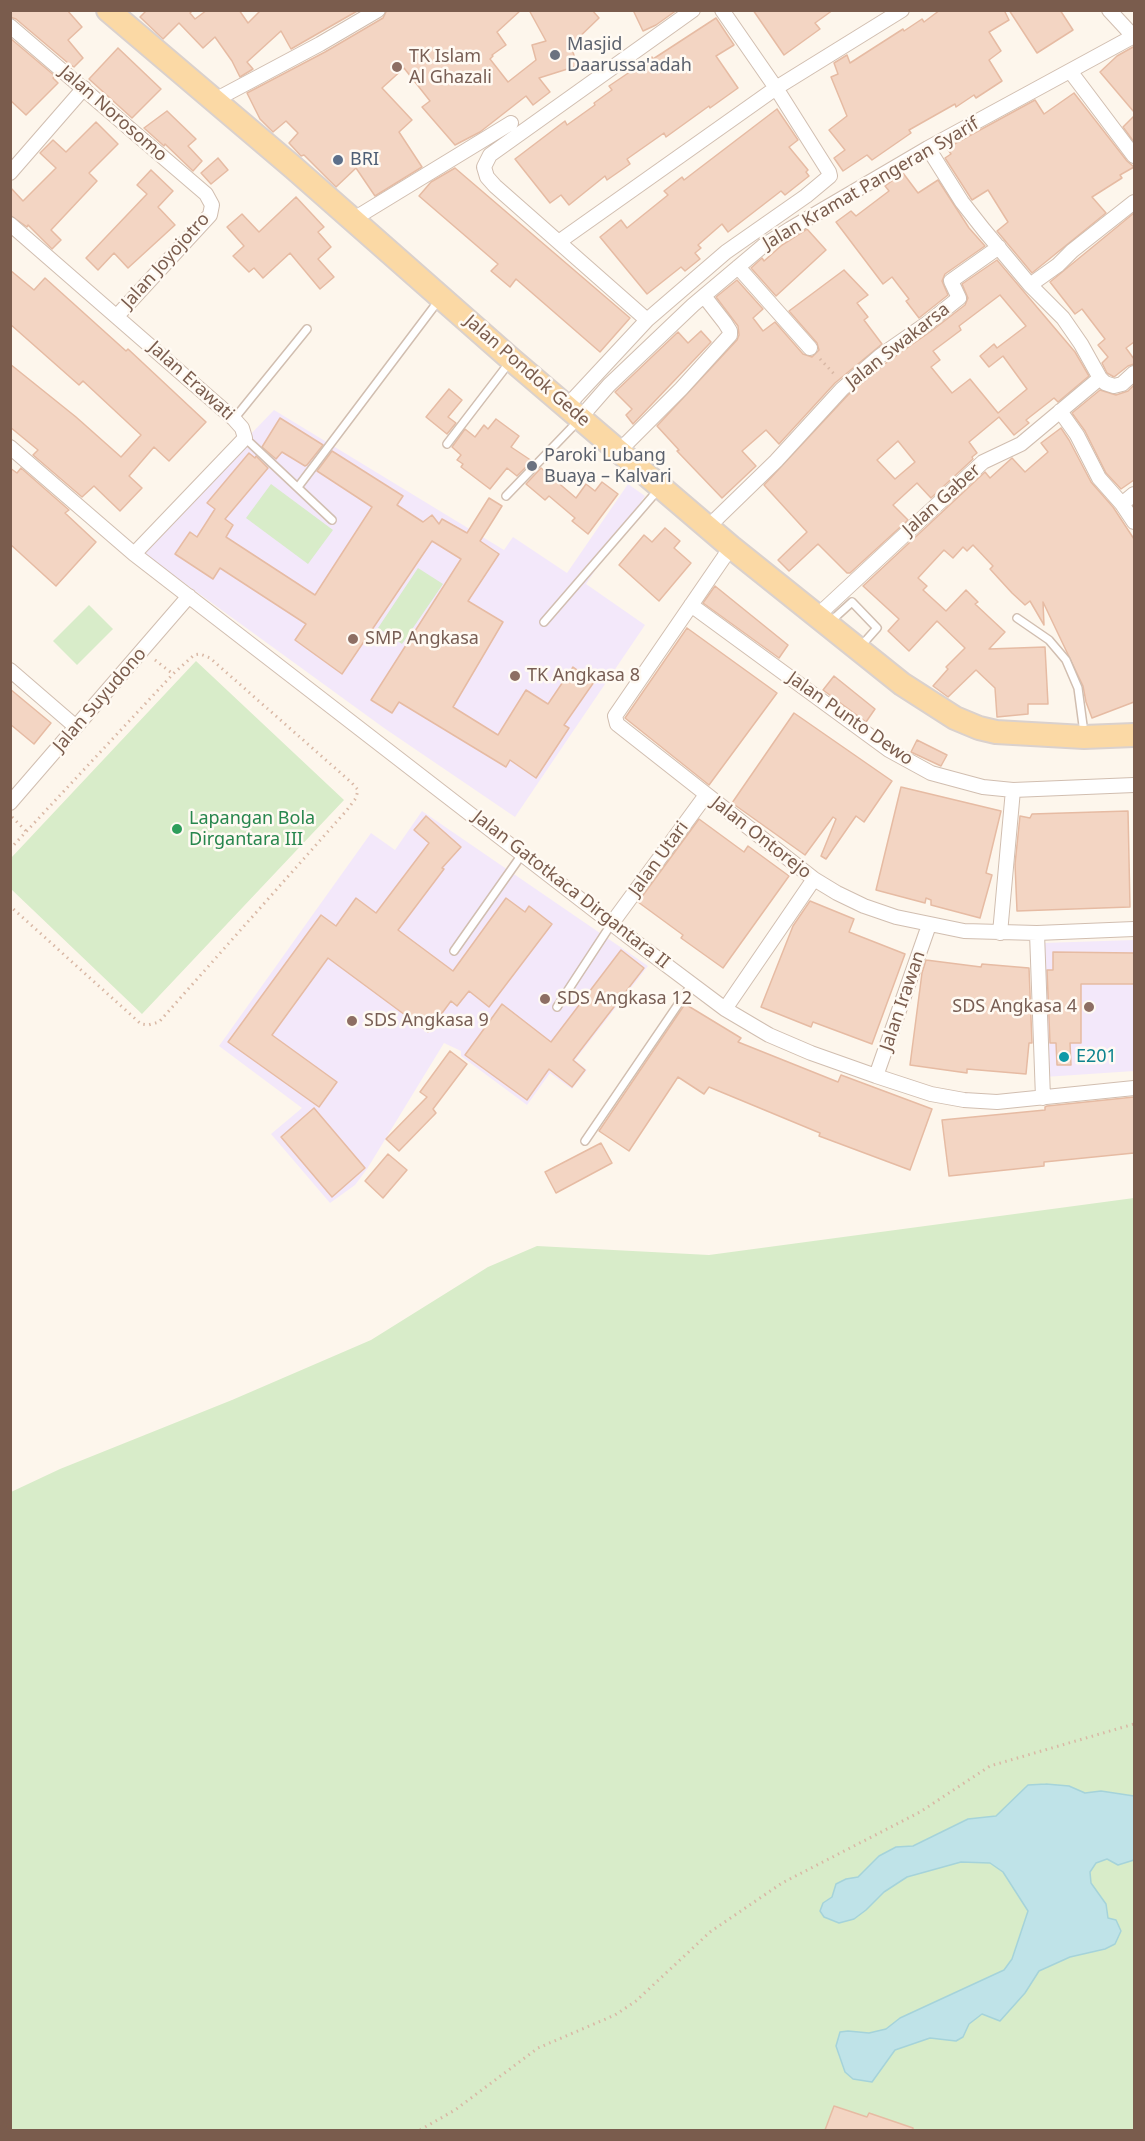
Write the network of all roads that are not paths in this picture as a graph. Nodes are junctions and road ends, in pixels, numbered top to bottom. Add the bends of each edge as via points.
1 (108, 10) edge
2 (378, 10) edge
3 (693, 10) edge
4 (722, 10) edge
5 (902, 10) edge
6 (1109, 10) edge
7 (10, 26) edge
8 (1134, 37) edge
9 (1070, 71) junction
10 (84, 88) junction
11 (776, 88) junction
12 (213, 101) junction
13 (510, 123) dead end
14 (928, 148) junction
15 (1134, 156) edge
16 (10, 173) edge
17 (1134, 202) edge
18 (212, 205) joint
19 (352, 220) junction
20 (10, 224) edge
21 (560, 241) junction
22 (999, 247) junction
23 (738, 267) junction
24 (1030, 285) junction
25 (704, 296) junction
26 (442, 297) junction
27 (117, 315) junction
28 (647, 320) junction
29 (307, 329) dead end
30 (810, 348) road end
31 (512, 360) junction
32 (1134, 373) edge
33 (1100, 378) junction
34 (1060, 411) junction
35 (574, 412) junction
36 (234, 419) junction
37 (245, 438) junction
38 (447, 444) dead end
39 (10, 447) edge
40 (620, 450) junction
41 (298, 487) junction
42 (660, 487) junction
43 (1134, 494) edge
44 (506, 496) dead end
45 (1122, 504) junction
46 (332, 520) dead end
47 (1134, 522) edge
48 (708, 527) junction
49 (731, 547) junction
50 (134, 554) junction
51 (189, 596) junction
52 (691, 605) junction
53 (1017, 618) dead end
54 (823, 620) junction
55 (544, 622) dead end
56 (859, 648) junction
57 (10, 670) edge
58 (76, 727) junction
59 (1134, 735) edge
60 (1084, 736) junction
61 (1134, 785) edge
62 (1013, 790) junction
63 (706, 795) junction
64 (10, 803) edge
65 (523, 853) junction
66 (814, 879) junction
67 (612, 922) junction
68 (929, 925) junction
69 (1134, 928) edge
70 (1000, 933) junction
71 (1037, 933) junction
72 (454, 951) dead end
73 (692, 984) junction
74 (557, 1007) dead end
75 (725, 1009) junction
76 (876, 1076) junction
77 (1134, 1088) edge
78 (1043, 1098) junction
79 (585, 1141) dead end

1 - 12 main road, Jalan Pondok Gede
2 - 12 street
3 - 21 street via 490,155 484,168 487,177
4 - 11 street
5 - 11 street
6 - 8 street
7 - 10 street, Jalan Norosomo
8 - 9 street, Jalan Kramat Pangeran Syarif
9 - 14 street, Jalan Kramat Pangeran Syarif
9 - 15 street
10 - 16 street
10 - 18 street, Jalan Norosomo via 206,194
11 - 21 street
11 - 28 street via 829,172 829,178 726,252
12 - 19 main road, Jalan Pondok Gede
13 - 19 street
14 - 22 street via 962,202
14 - 23 street, Jalan Kramat Pangeran Syarif via 790,229
17 - 24 street
18 - 27 street, Jalan Joyojotro via 210,215
19 - 26 main road, Jalan Pondok Gede
20 - 27 street, Jalan Erawati
21 - 28 street
22 - 24 street
22 - 48 street, Jalan Swakarsa via 951,281 959,295 954,303 880,356 846,386
23 - 25 street, Jalan Kramat Pangeran Syarif
23 - 30 street
24 - 33 street via 1063,318
25 - 35 street, Jalan Kramat Pangeran Syarif via 609,385
25 - 40 street via 730,335
26 - 31 main road, Jalan Pondok Gede
26 - 41 lane
27 - 36 street, Jalan Erawati
28 - 35 street
29 - 36 lane
31 - 35 main road, Jalan Pondok Gede
31 - 38 lane
32 - 33 street via 1114,386
33 - 34 street, Jalan Gaber
34 - 45 street via 1099,478
34 - 54 street, Jalan Gaber via 1021,444 983,462
35 - 40 main road, Jalan Pondok Gede
35 - 44 lane
36 - 37 street, Jalan Erawati
37 - 41 lane
37 - 50 street, Jalan Erawati
39 - 50 street, Jalan Gatotkaca Dirgantara II
40 - 42 main road, Jalan Pondok Gede
41 - 46 lane
42 - 48 main road, Jalan Pondok Gede
42 - 55 lane
43 - 45 street
45 - 47 street
48 - 49 main road, Jalan Pondok Gede
49 - 52 street, Jalan Ontorejo
49 - 54 main road, Jalan Pondok Gede
50 - 51 street, Jalan Gatotkaca Dirgantara II
51 - 58 street, Jalan Suyudono
51 - 65 street, Jalan Gatotkaca Dirgantara II
52 - 62 street, Jalan Punto Dewo via 909,762 953,780
52 - 63 street, Jalan Ontorejo via 614,718
53 - 60 lane via 1049,640 1066,660 1078,688
54 - 56 main road, Jalan Pondok Gede
54 - 56 lane via 852,602 877,628
56 - 60 main road, Jalan Pondok Gede via 927,702 979,728 1004,733
57 - 58 street
58 - 64 street, Jalan Suyudono
59 - 60 main road, Jalan Pondok Gede
61 - 62 street, Jalan Punto Dewo
62 - 70 street
63 - 66 street, Jalan Ontorejo
63 - 67 street, Jalan Utari
65 - 67 street, Jalan Gatotkaca Dirgantara II
65 - 72 lane
66 - 68 street, Jalan Ontorejo via 864,906
66 - 75 street
67 - 73 street, Jalan Gatotkaca Dirgantara II
67 - 74 lane
68 - 70 street, Jalan Ontorejo
68 - 76 street, Jalan Irawan
69 - 71 street, Jalan Ontorejo
70 - 71 street, Jalan Ontorejo
71 - 78 street
73 - 75 street, Jalan Gatotkaca Dirgantara II
73 - 79 lane
75 - 76 street, Jalan Gatotkaca Dirgantara II via 769,1035
76 - 78 street, Jalan Gatotkaca Dirgantara II via 964,1100
77 - 78 street, Jalan Gatotkaca Dirgantara II

